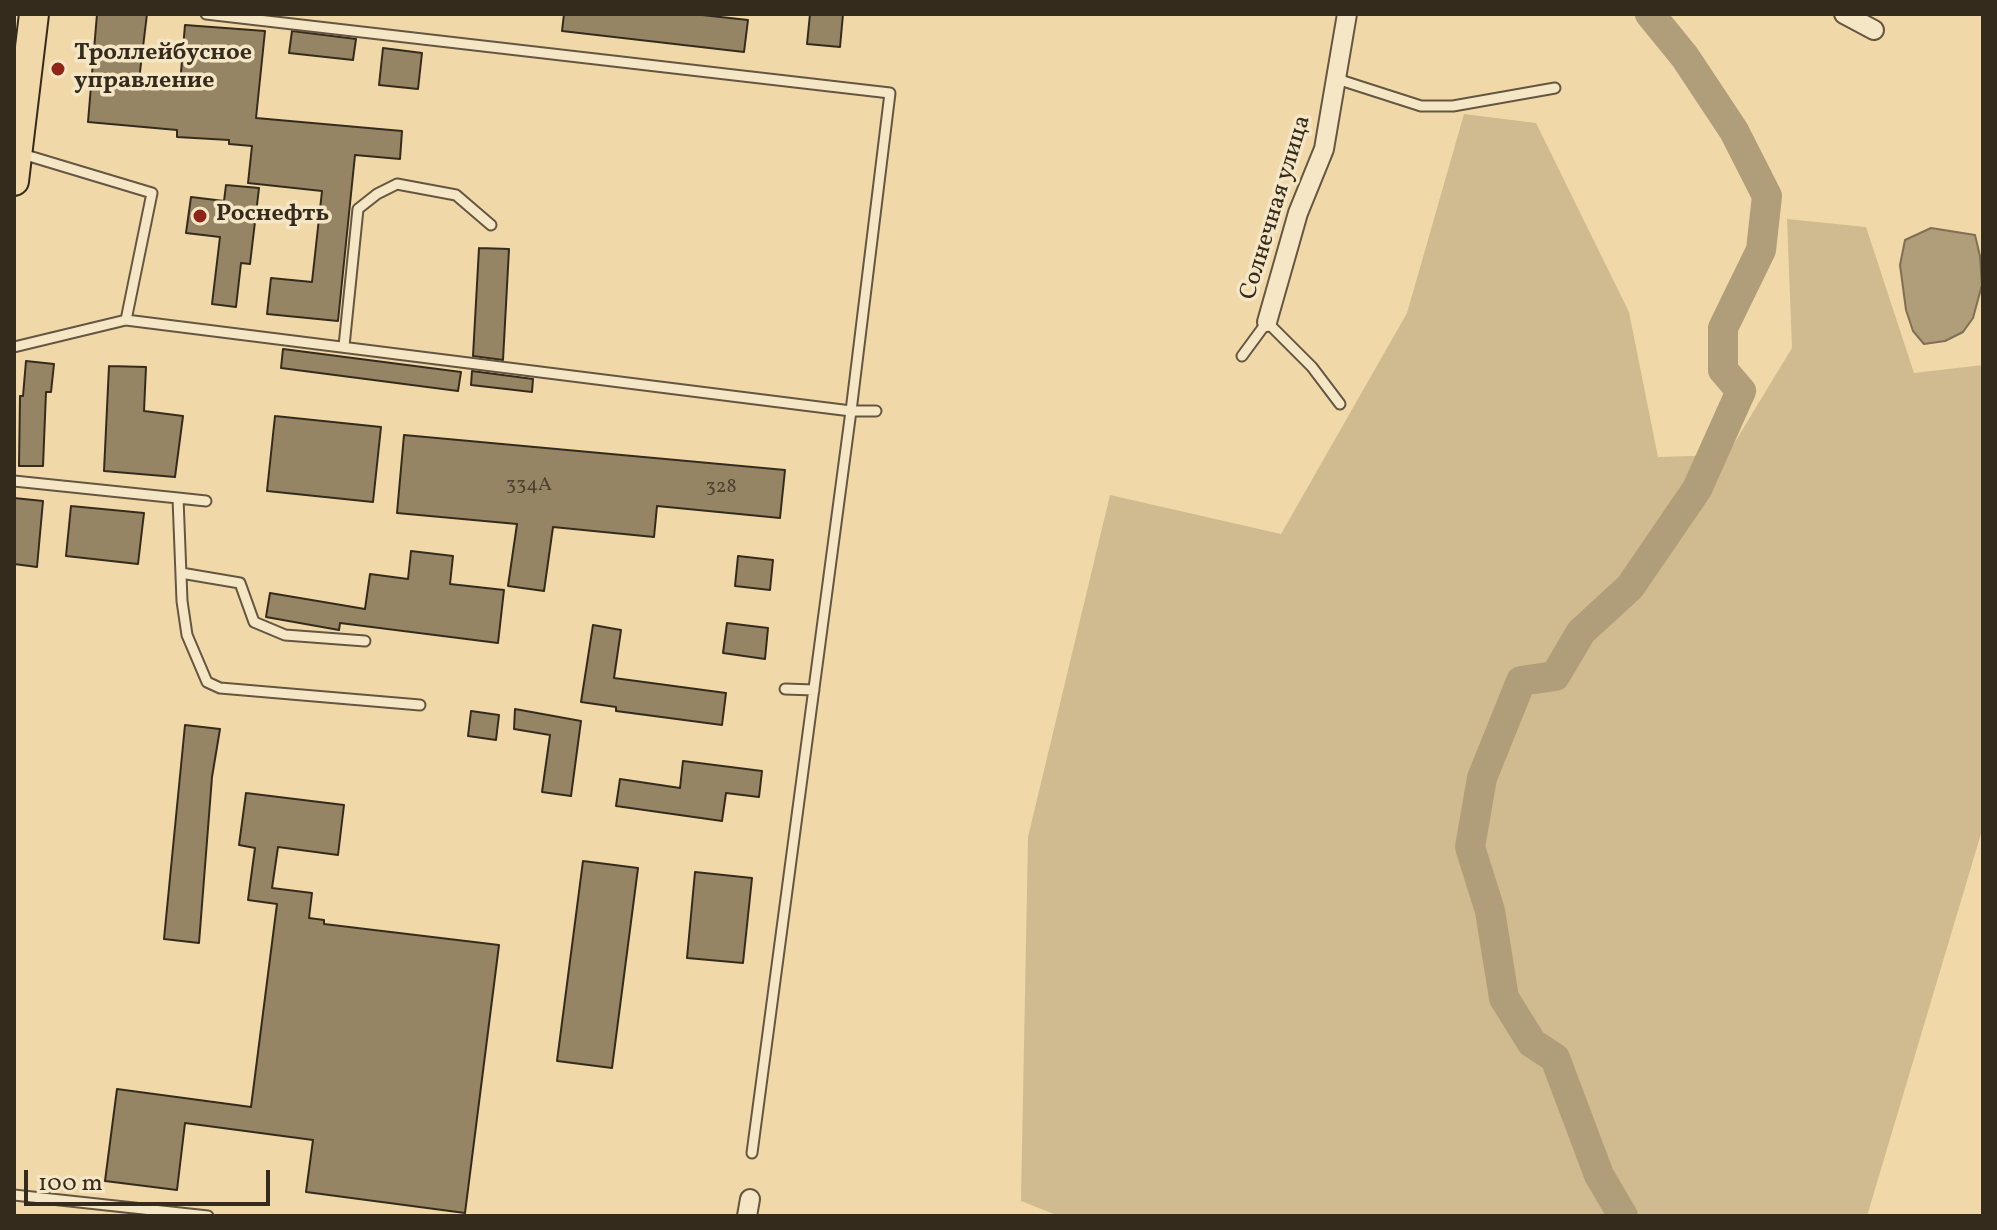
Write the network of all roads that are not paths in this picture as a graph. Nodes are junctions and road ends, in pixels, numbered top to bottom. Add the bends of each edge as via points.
1 (34, 14) edge
2 (206, 14) edge
3 (1347, 14) edge
4 (1844, 14) edge
5 (1874, 30) dead end
6 (1337, 79) junction
7 (1555, 88) dead end
8 (18, 152) junction
9 (14, 181) edge
10 (491, 225) dead end
11 (126, 320) junction
12 (1267, 322) junction
13 (344, 346) junction
14 (14, 347) edge
15 (1242, 356) dead end
16 (1340, 404) dead end
17 (851, 411) junction
18 (876, 411) dead end
19 (14, 481) edge
20 (178, 498) junction
21 (206, 501) dead end
22 (181, 573) junction
23 (365, 641) dead end
24 (785, 689) dead end
25 (814, 690) junction
26 (420, 705) dead end
27 (752, 1153) dead end
28 (14, 1195) edge
29 (208, 1216) edge

1 - 8 main road
2 - 17 lane via 890,93
3 - 6 street, Солнечная улица
4 - 5 street
6 - 7 lane via 1421,106 1453,106
6 - 12 street, Солнечная улица via 1324,149 1298,213
8 - 9 main road
8 - 11 lane via 152,193
10 - 13 lane via 456,195 397,184 358,209
11 - 13 lane
11 - 14 lane
12 - 15 lane
12 - 16 lane
13 - 17 lane
17 - 18 lane
17 - 25 lane
19 - 20 lane
20 - 21 lane
20 - 22 lane
22 - 23 lane via 240,583 254,622 285,635
22 - 26 lane via 187,635 207,682 220,688
24 - 25 lane
25 - 27 lane
28 - 29 lane

